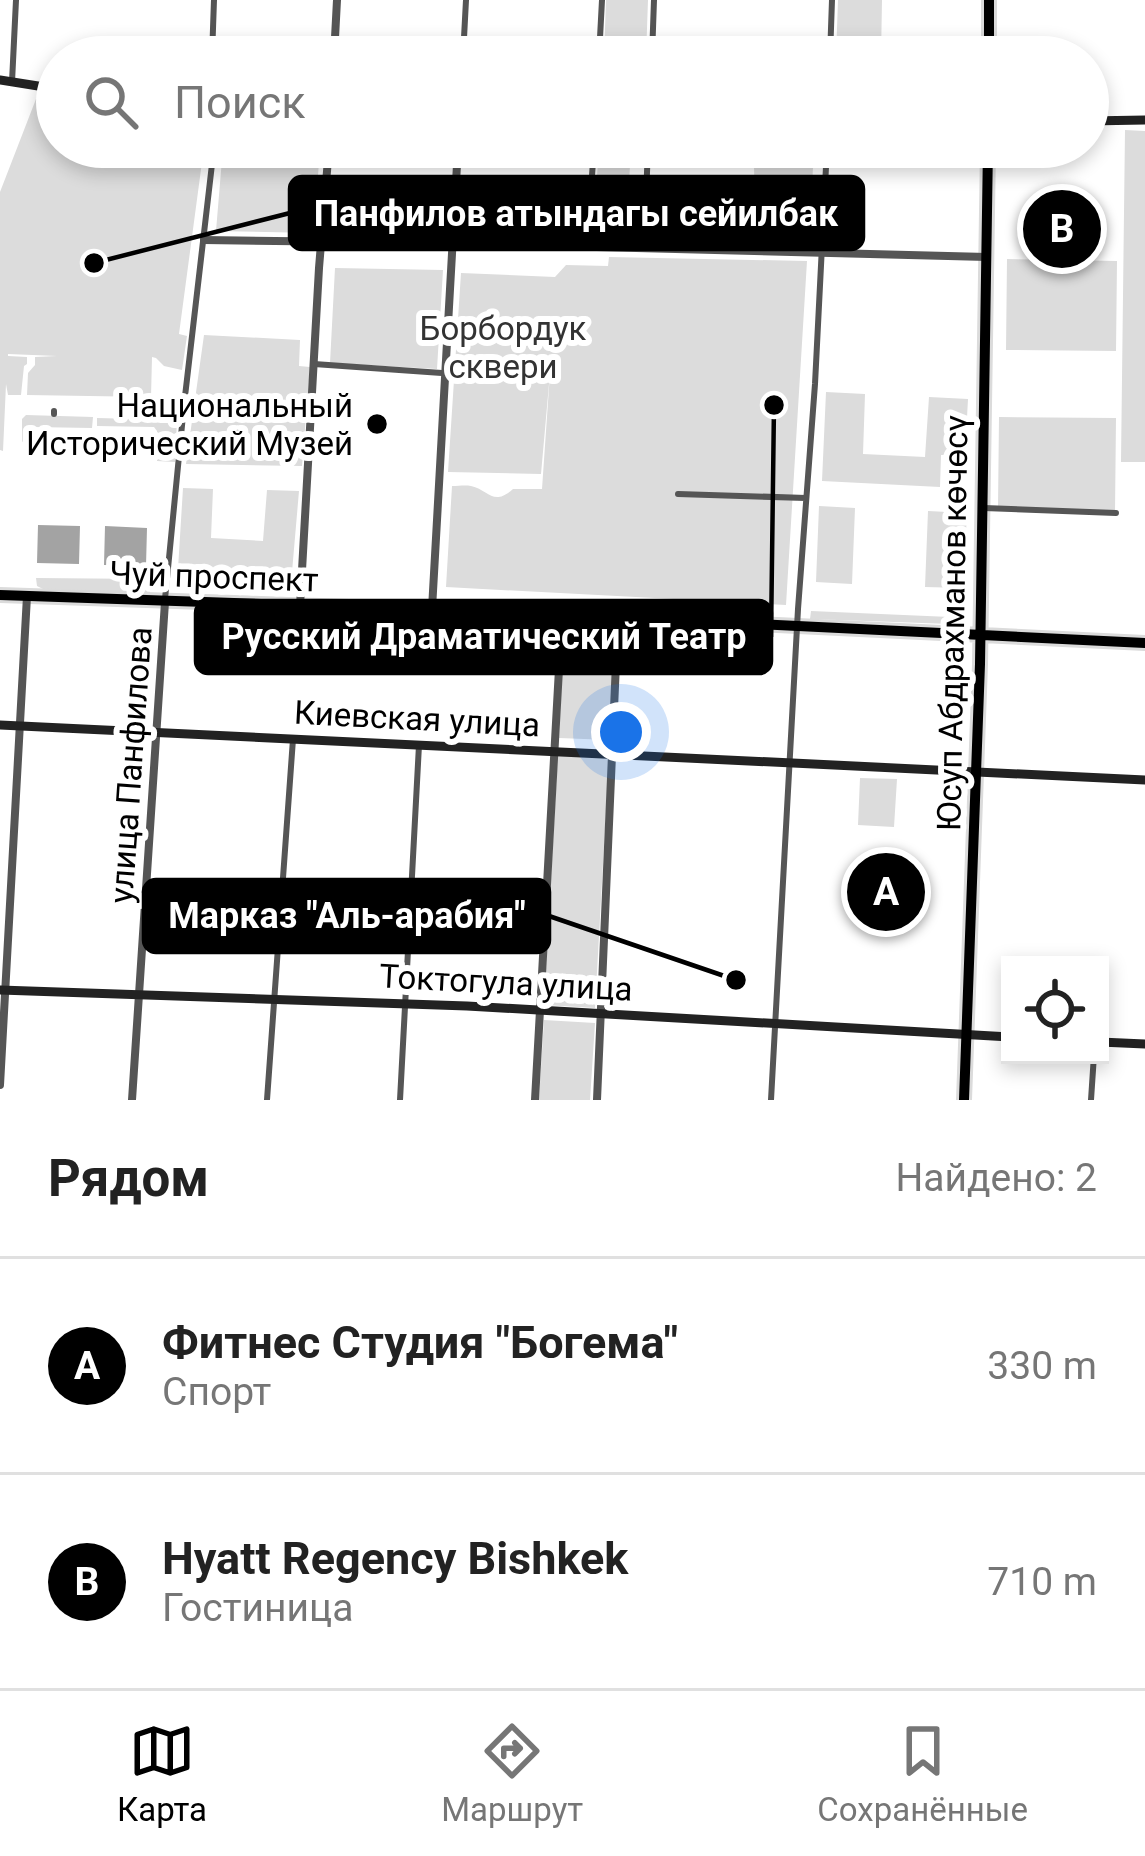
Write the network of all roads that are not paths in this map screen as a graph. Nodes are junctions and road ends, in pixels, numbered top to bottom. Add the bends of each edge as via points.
1 (16, 0) edge
2 (214, 0) edge
3 (337, 0) edge
4 (466, 0) edge
5 (602, 0) edge
6 (654, 0) edge
7 (832, 0) edge
8 (989, 0) edge
9 (213, 36) edge
10 (335, 36) edge
11 (464, 36) edge
12 (600, 36) edge
13 (653, 36) edge
14 (831, 36) edge
15 (989, 36) edge
16 (6, 81) edge
17 (36, 86) edge
18 (1145, 120) edge
19 (1109, 121) edge
20 (212, 168) edge
21 (327, 168) edge
22 (457, 168) edge
23 (593, 168) edge
24 (647, 168) edge
25 (825, 168) edge
26 (988, 168) edge
27 (205, 240) junction
28 (322, 241) junction
29 (454, 243) junction
30 (587, 247) junction
31 (644, 248) junction
32 (821, 254) junction
33 (986, 257) junction
34 (314, 364) junction
35 (451, 374) junction
36 (678, 494) dead end
37 (806, 499) junction
38 (983, 508) junction
39 (1116, 513) dead end
40 (0, 595) edge
41 (27, 596) junction
42 (165, 602) junction
43 (300, 606) junction
44 (432, 609) junction
45 (562, 614) junction
46 (618, 617) junction
47 (797, 627) junction
48 (981, 635) junction
49 (1145, 644) edge
50 (0, 725) edge
51 (21, 726) junction
52 (155, 732) junction
53 (293, 739) junction
54 (419, 745) junction
55 (553, 751) junction
56 (611, 754) junction
57 (790, 763) junction
58 (976, 771) junction
59 (1145, 780) edge
60 (3, 990) edge
61 (139, 996) junction
62 (273, 1001) junction
63 (406, 1004) junction
64 (541, 1010) junction
65 (602, 1013) junction
66 (776, 1024) junction
67 (966, 1034) junction
68 (1001, 1036) edge
69 (1109, 1042) edge
70 (1145, 1044) edge
71 (1093, 1064) edge
72 (0, 1085) edge
73 (132, 1100) edge
74 (267, 1100) edge
75 (400, 1100) edge
76 (535, 1100) edge
77 (597, 1100) edge
78 (771, 1100) edge
79 (964, 1100) edge
80 (1091, 1100) edge

1 - 16 street
2 - 9 street
3 - 10 street
4 - 11 street
5 - 12 street
6 - 13 street
7 - 14 street
8 - 15 main road
16 - 17 main road
18 - 19 main road
20 - 27 street, улица Панфилова
21 - 28 street
22 - 29 street
23 - 30 street
24 - 31 street
25 - 32 street
26 - 33 main road, Юсуп Абдрахманов көчөсү
27 - 28 street
27 - 42 street, улица Панфилова
28 - 29 street
28 - 34 street
29 - 30 street
29 - 35 street
30 - 31 street
31 - 32 street
32 - 33 street
32 - 37 street
33 - 38 main road, Юсуп Абдрахманов көчөсү
34 - 35 street
34 - 43 street
35 - 44 street
36 - 37 street
37 - 47 street
38 - 39 street
38 - 48 main road, Юсуп Абдрахманов көчөсү
40 - 41 main road, Чуй проспект
41 - 42 main road, Чуй проспект
41 - 51 street
42 - 43 main road, Чуй проспект
42 - 52 street, улица Панфилова
43 - 44 main road, Чуй проспект
44 - 45 main road, Чуй проспект
45 - 46 main road, Чуй проспект
45 - 55 street
46 - 47 main road, Чуй проспект
46 - 56 street
47 - 48 main road, Чуй проспект
47 - 57 street
48 - 49 main road, Чуй проспект
48 - 58 main road, Юсуп Абдрахманов көчөсү
50 - 51 main road, Киевская улица
51 - 52 main road, Киевская улица
51 - 60 street
52 - 53 main road, Киевская улица
52 - 61 street, улица Панфилова
53 - 54 main road, Киевская улица
53 - 62 street
54 - 55 main road, Киевская улица
54 - 63 street
55 - 56 main road, Киевская улица
55 - 64 street
56 - 57 main road, Киевская улица
56 - 65 street
57 - 58 main road, Киевская улица
57 - 66 street
58 - 59 main road, Киевская улица
58 - 67 main road, Юсуп Абдрахманов көчөсү
60 - 61 main road, Токтогула улица
60 - 72 street
61 - 62 main road, Токтогула улица
61 - 73 street, улица Панфилова
62 - 63 main road, Токтогула улица
62 - 74 street
63 - 64 main road, Токтогула улица
63 - 75 street
64 - 65 main road, Токтогула улица
64 - 76 street
65 - 66 main road, Токтогула улица
65 - 77 street
66 - 67 main road, Токтогула улица
66 - 78 street
67 - 68 main road, Токтогула улица
67 - 79 main road, Юсуп Абдрахманов көчөсү
69 - 70 main road
71 - 80 street

